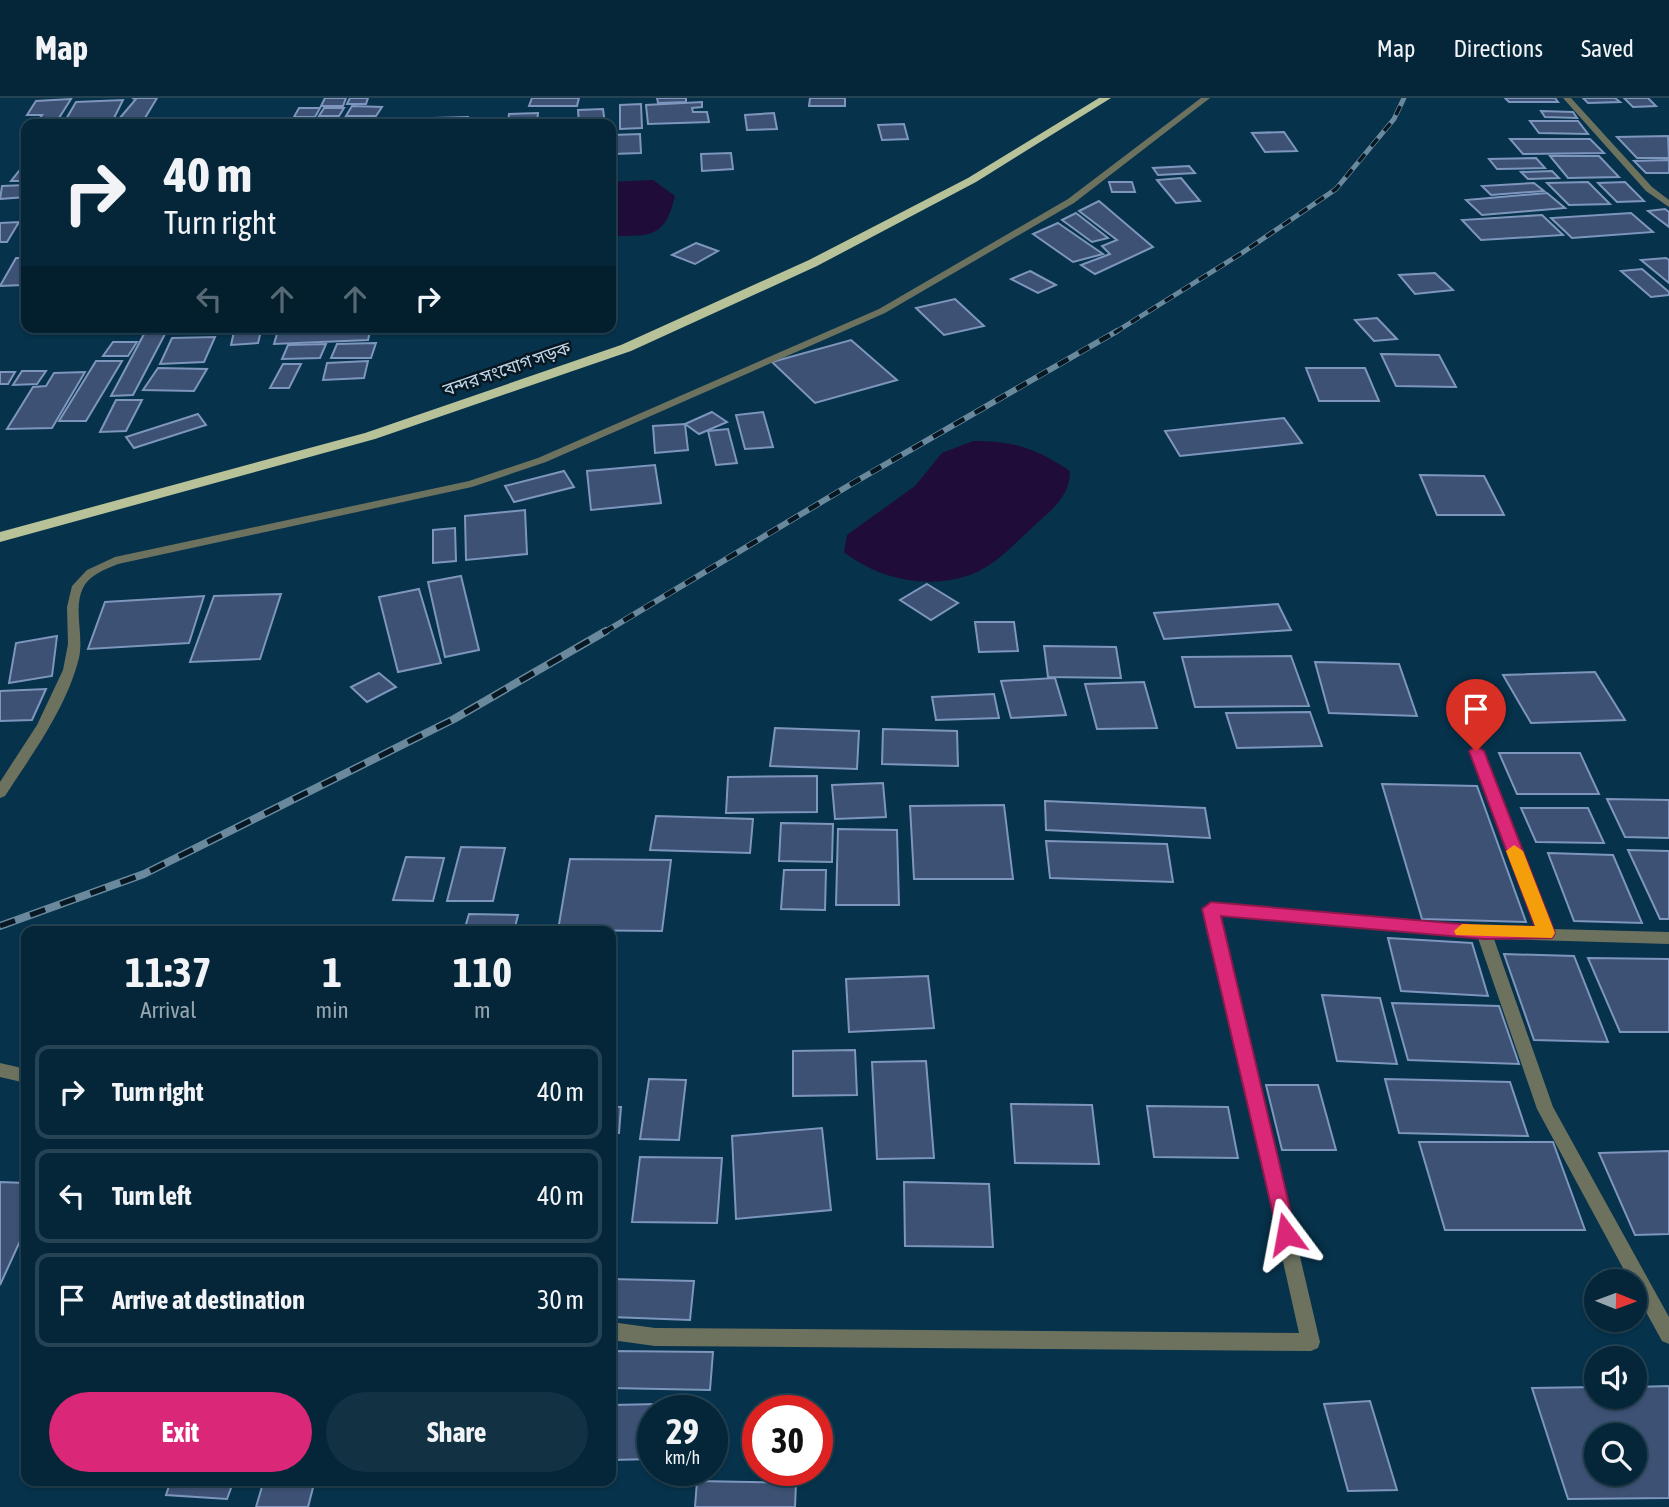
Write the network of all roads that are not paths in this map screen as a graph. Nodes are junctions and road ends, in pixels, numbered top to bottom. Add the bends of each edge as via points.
1 (1106, 98) edge
2 (1206, 98) edge
3 (1567, 98) edge
4 (1669, 204) edge
5 (0, 537) edge
6 (1476, 751) dead end
7 (0, 793) edge
8 (1484, 933) junction
9 (1546, 933) junction
10 (1669, 938) edge
11 (0, 1070) edge
12 (21, 1075) edge
13 (616, 1332) edge
14 (1669, 1335) edge

1 - 5 highway, বন্দর সংযোগ সড়ক via 972,180 813,262 626,348 370,436
2 - 7 street via 1071,201 882,311 542,460 472,484 91,570 75,592 74,652 58,695
3 - 4 street via 1649,189
6 - 9 street
8 - 9 street
8 - 13 street via 1211,909 1311,1342 655,1337
8 - 14 street via 1545,1109
9 - 10 street
11 - 12 street

